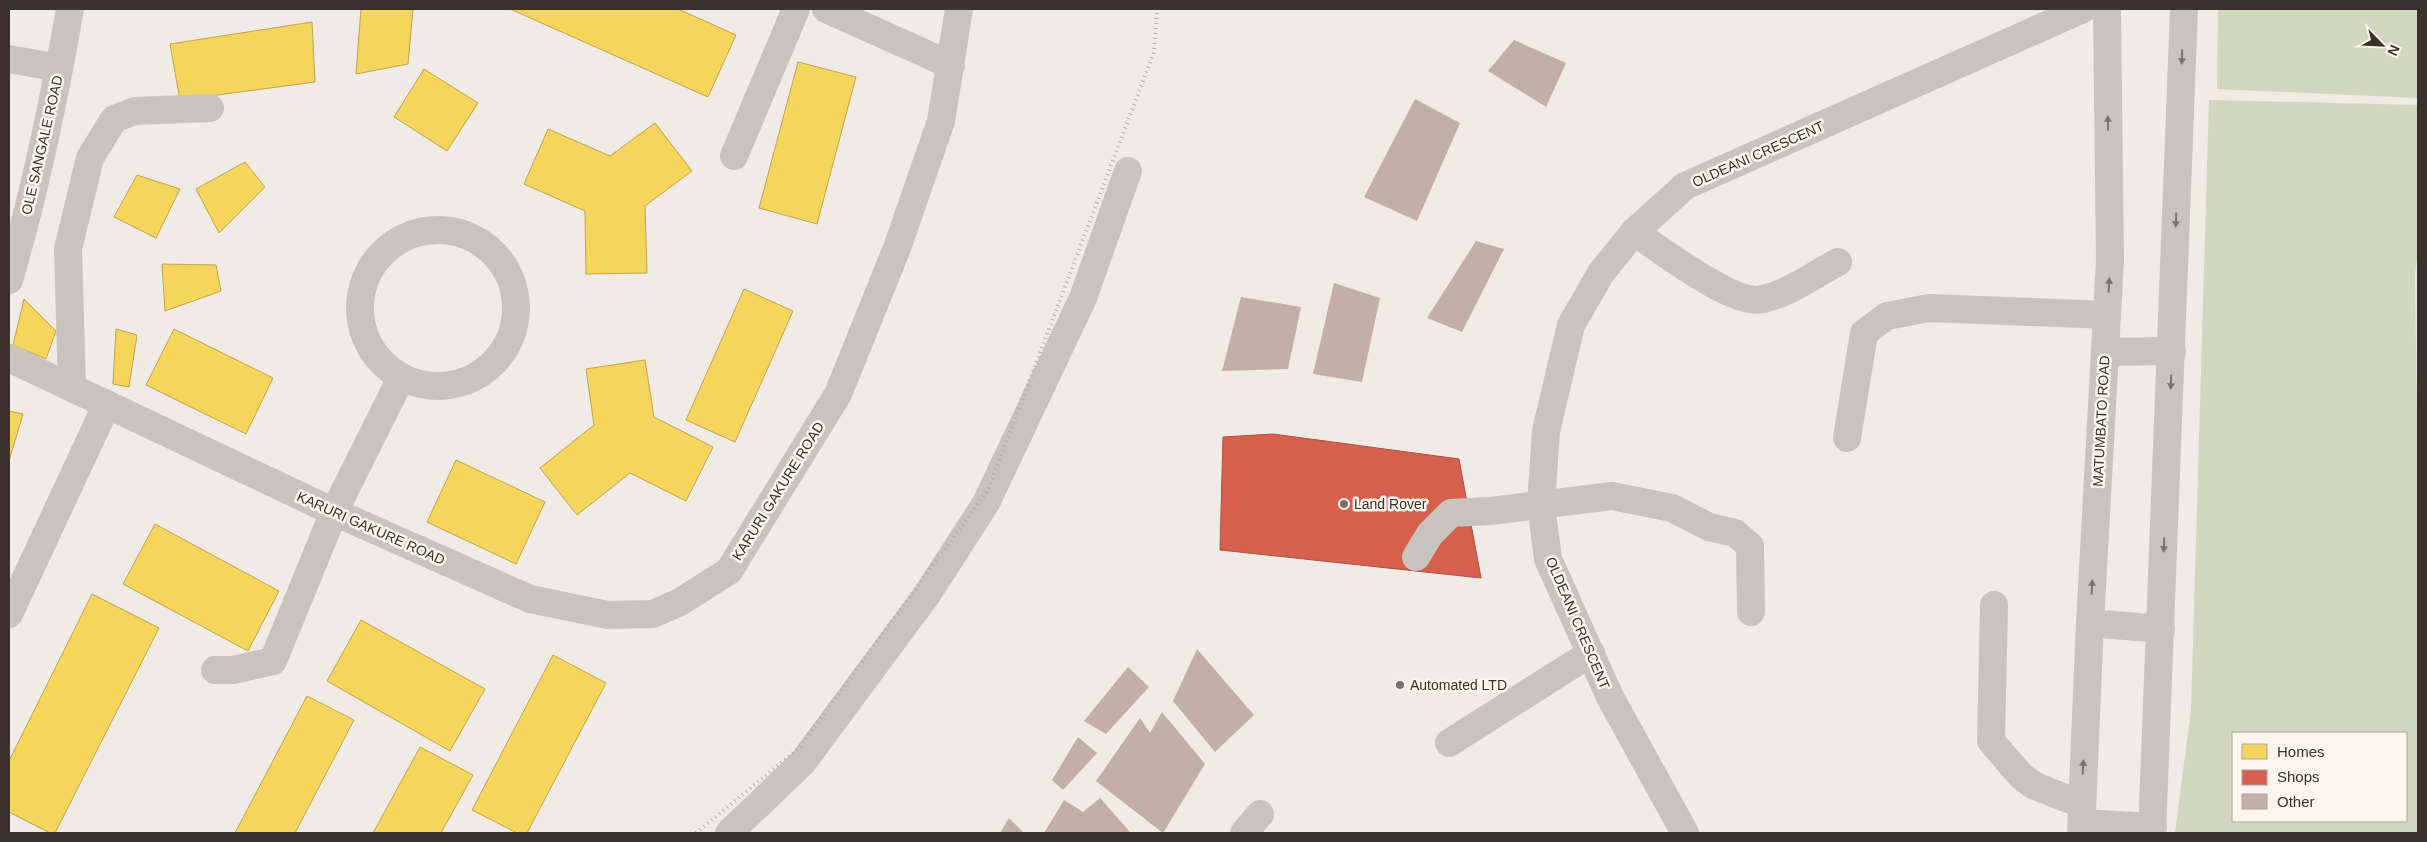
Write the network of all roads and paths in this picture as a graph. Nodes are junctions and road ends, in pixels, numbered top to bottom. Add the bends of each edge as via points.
1 (70, 9) edge
2 (796, 9) edge
3 (826, 9) edge
4 (959, 9) edge
5 (2083, 9) edge
6 (2107, 9) edge
7 (2184, 9) edge
8 (9, 59) edge
9 (951, 65) junction
10 (59, 68) junction
11 (210, 108) dead end
12 (734, 156) dead end
13 (1128, 171) dead end
14 (1634, 232) junction
15 (1838, 262) dead end
16 (9, 280) edge
17 (2107, 315) junction
18 (2172, 351) junction
19 (2105, 352) junction
20 (9, 358) edge
21 (401, 378) junction
22 (72, 388) junction
23 (107, 404) junction
24 (1847, 438) dead end
25 (1541, 505) junction
26 (334, 512) junction
27 (1416, 558) dead end
28 (1994, 604) dead end
29 (1751, 612) dead end
30 (9, 614) edge
31 (2090, 623) junction
32 (2161, 629) junction
33 (1591, 653) junction
34 (215, 670) dead end
35 (1449, 743) dead end
36 (2081, 820) edge
37 (2153, 830) edge
38 (729, 833) edge
39 (1685, 833) edge

1 - 10 street, OLE SANGALE ROAD
2 - 12 street
3 - 9 street
4 - 9 street, KARURI GAKURE ROAD
5 - 14 street, OLDEANI CRESCENT via 1685,186
17 -> 6 street, MATUMBATO ROAD via 2110,260
7 -> 18 street
8 - 10 street
9 - 26 street, KARURI GAKURE ROAD via 941,120 896,248 838,394 729,570 680,602 653,614 608,615 530,599
10 - 16 street, OLE SANGALE ROAD
11 - 22 street via 135,111 114,119 90,158 68,249
13 - 38 street via 1083,298 986,503 926,596 802,763
14 - 15 street via 1691,271 1748,300 1763,300
14 - 25 street, OLDEANI CRESCENT via 1600,273 1571,325 1546,431
17 - 19 street, MATUMBATO ROAD
17 - 24 street via 1929,308 1887,316 1864,333
18 - 19 street
18 -> 32 street
31 -> 19 street, MATUMBATO ROAD
20 - 22 street, KARURI GAKURE ROAD
21 - 21 street via 379,361 364,338 359,311 362,283 375,259 396,240 421,230 449,229 475,237 497,254 511,278 517,305 513,332 500,356 480,375 454,385 426,387
21 - 26 street
22 - 23 street, KARURI GAKURE ROAD
23 - 26 street, KARURI GAKURE ROAD
23 - 30 street
25 - 27 street via 1451,513 1430,534
25 - 29 street via 1612,496 1672,508 1709,527 1735,533 1750,546
25 - 33 street, OLDEANI CRESCENT via 1548,559
26 - 34 street via 273,661 233,670
28 - 36 street via 1991,741 2021,776
31 - 32 street
36 -> 31 street, MATUMBATO ROAD
32 - 37 street
33 - 35 street
33 - 39 street, OLDEANI CRESCENT via 1610,697
36 - 37 street

